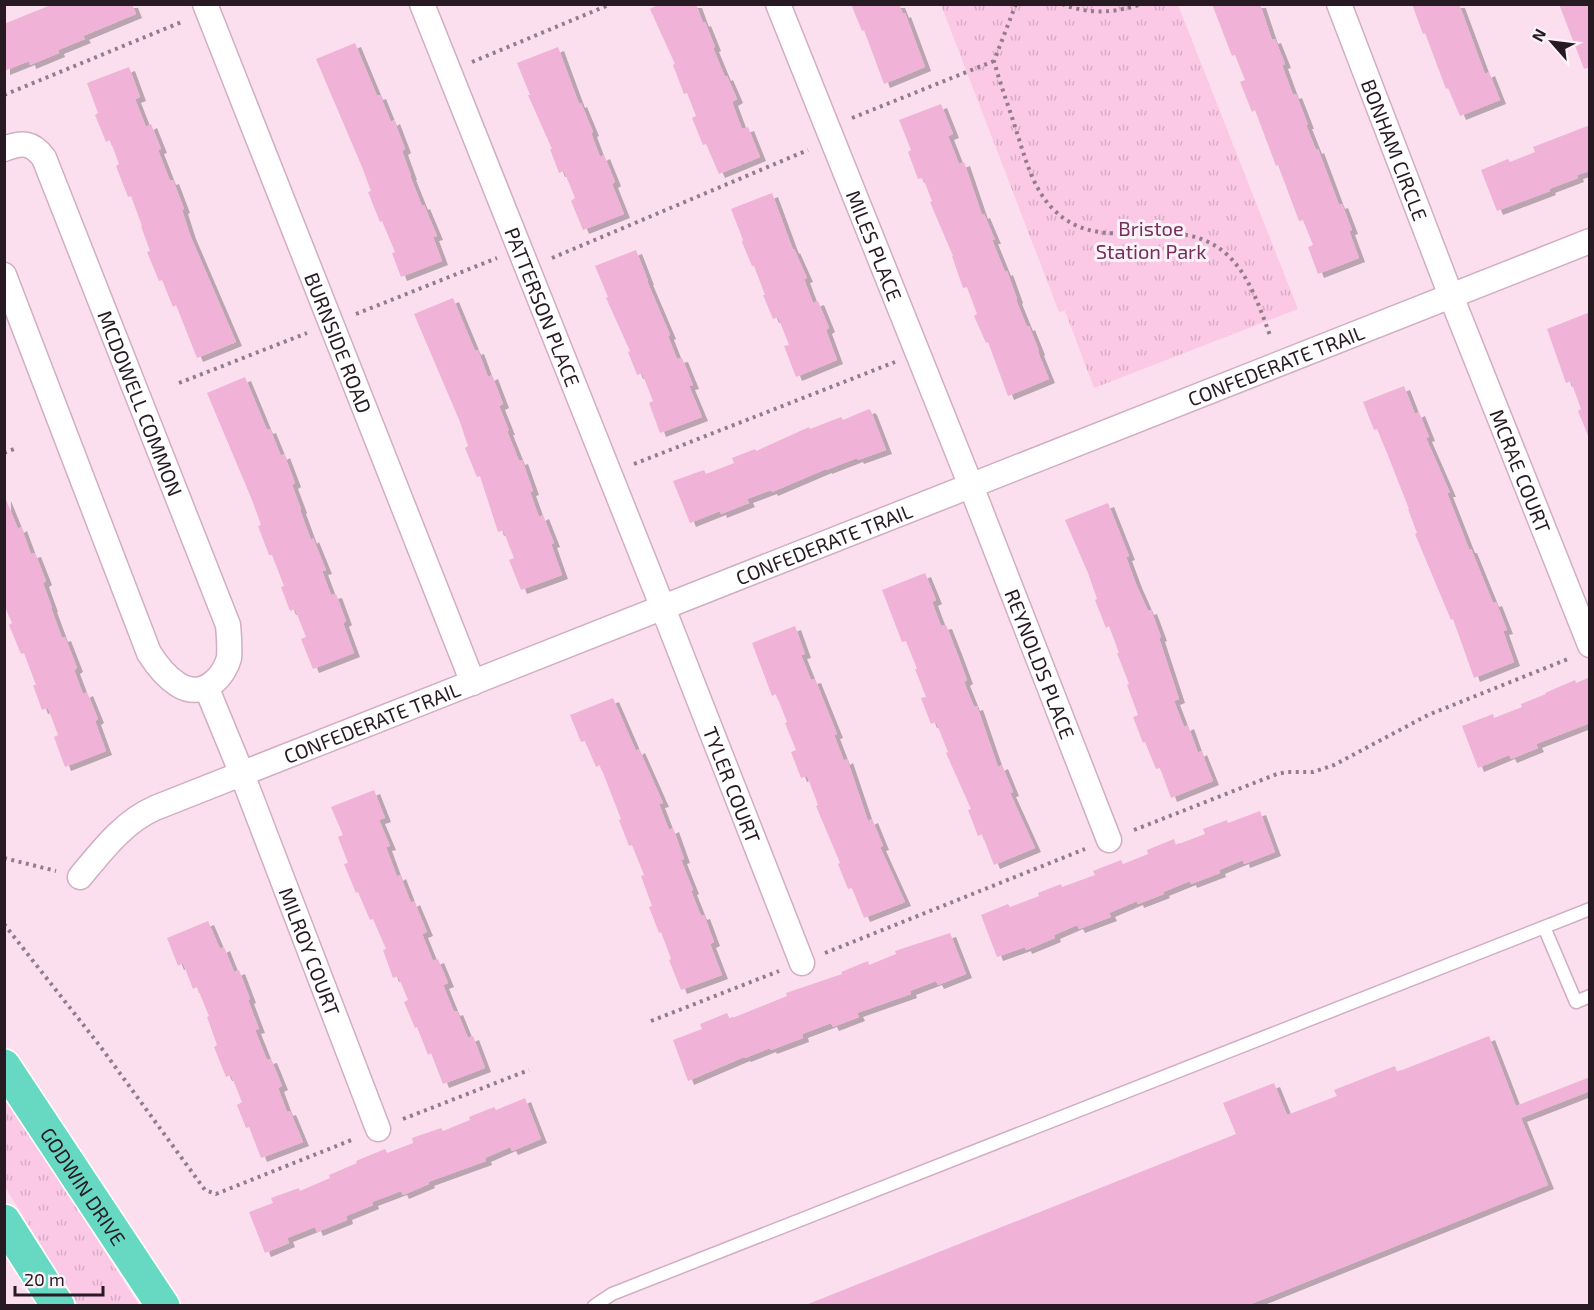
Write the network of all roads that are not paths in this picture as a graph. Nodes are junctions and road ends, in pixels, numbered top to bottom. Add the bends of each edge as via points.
1 (422, 4) edge
2 (778, 4) edge
3 (1339, 4) edge
4 (206, 8) edge
5 (4, 149) edge
6 (1590, 241) edge
7 (4, 275) edge
8 (1451, 296) junction
9 (971, 486) junction
10 (663, 608) junction
11 (1584, 650) edge
12 (473, 683) junction
13 (207, 689) junction
14 (242, 774) junction
15 (1109, 840) road end
16 (80, 877) road end
17 (1590, 909) edge
18 (1544, 927) junction
19 (802, 963) road end
20 (1590, 996) edge
21 (4, 1066) edge
22 (378, 1129) dead end
23 (4, 1221) edge
24 (58, 1305) edge
25 (162, 1305) edge
26 (594, 1305) edge

1 - 10 street, PATTERSON PLACE
2 - 9 street, MILES PLACE
3 - 8 street, BONHAM CIRCLE
4 - 12 street, BURNSIDE ROAD
5 - 13 street, MCDOWELL COMMON via 25,144 44,158 228,625 228,660 220,677
6 - 8 street, CONFEDERATE TRAIL
7 - 13 street via 149,653 174,683 191,690
8 - 9 street, CONFEDERATE TRAIL
8 - 11 street, MCRAE COURT
9 - 10 street, CONFEDERATE TRAIL
9 - 15 street, REYNOLDS PLACE
10 - 12 street, CONFEDERATE TRAIL
10 - 19 street, TYLER COURT
12 - 14 street, CONFEDERATE TRAIL
13 - 14 street
14 - 16 street, CONFEDERATE TRAIL via 150,810 125,827
14 - 22 street, MILROY COURT
17 - 18 lane
18 - 20 lane via 1576,1002
18 - 26 lane via 612,1294
21 - 25 main road, GODWIN DRIVE
23 - 24 main road

